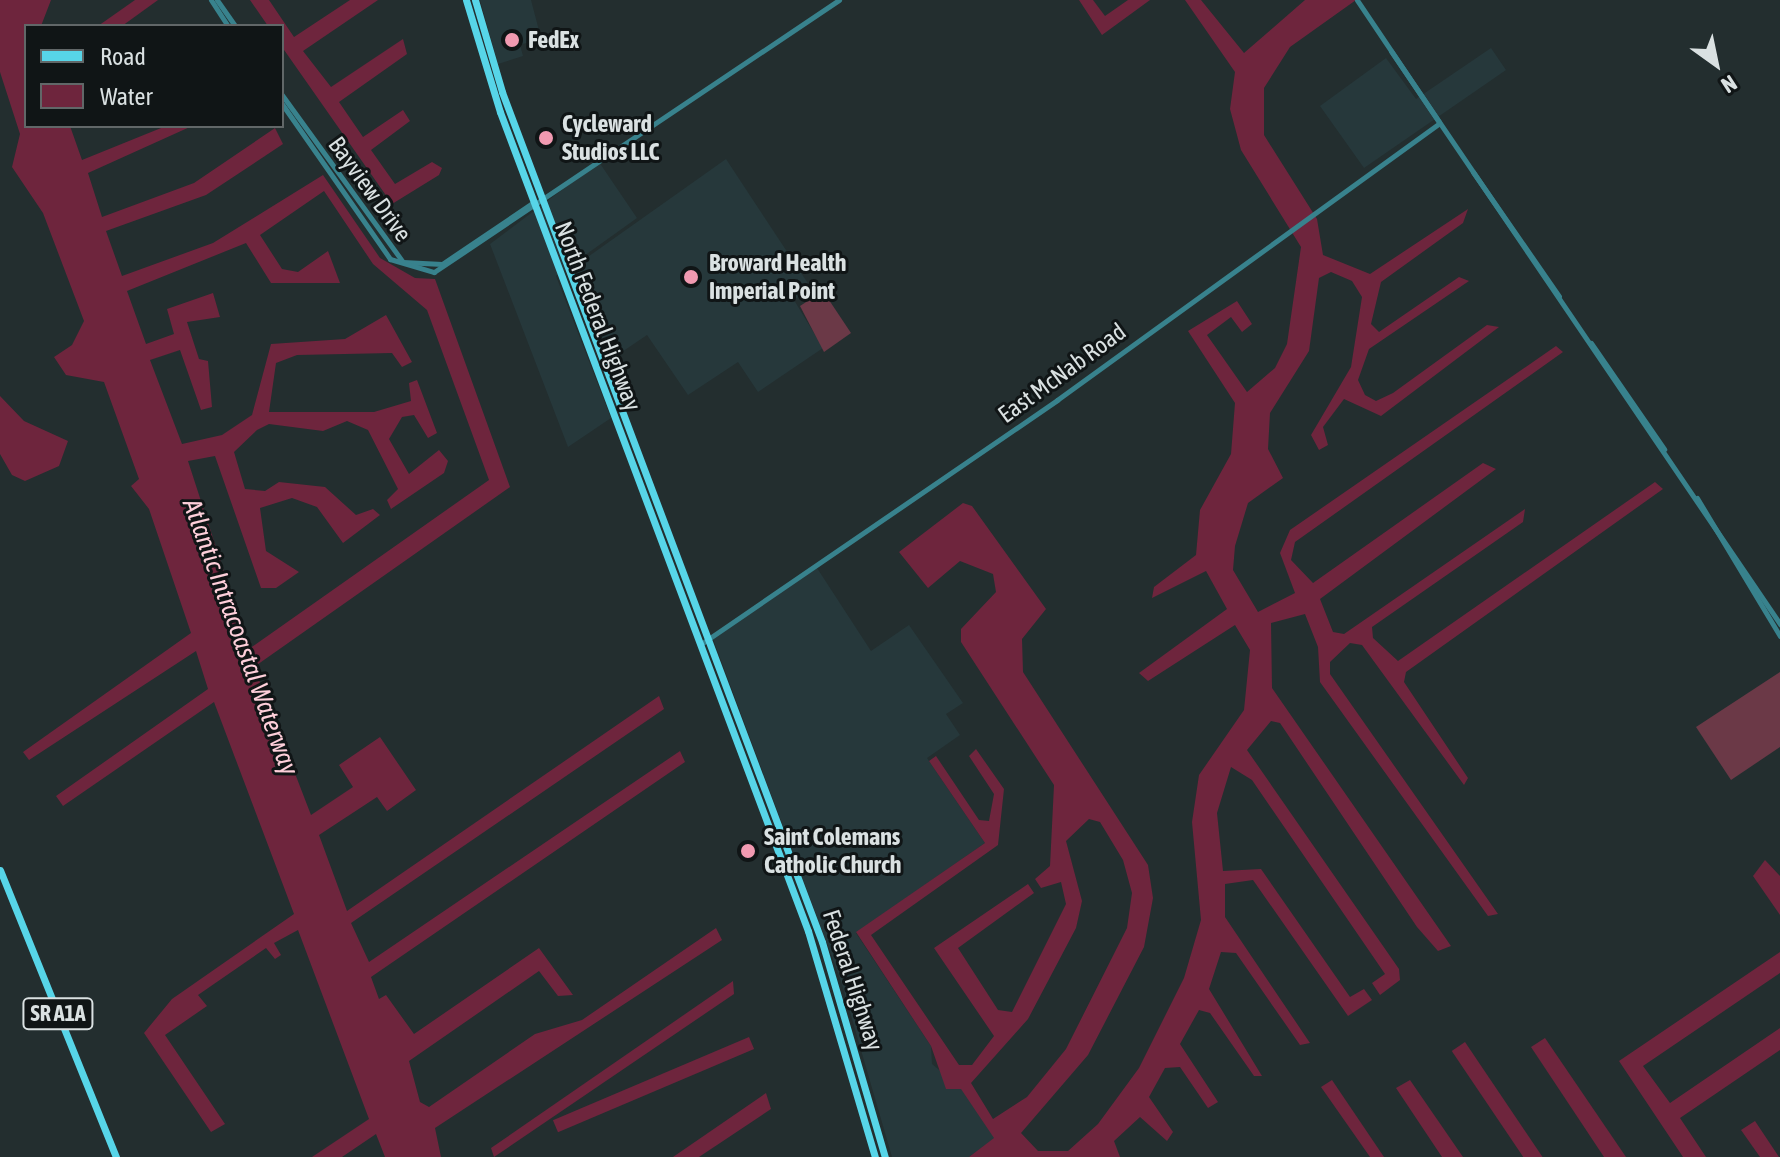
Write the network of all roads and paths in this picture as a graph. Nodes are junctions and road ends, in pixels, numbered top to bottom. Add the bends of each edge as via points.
1 (211, 0) edge
2 (217, 0) edge
3 (466, 0) edge
4 (475, 0) edge
5 (839, 0) edge
6 (1358, 0) edge
7 (469, 15) junction
8 (230, 24) edge
9 (481, 25) junction
10 (489, 81) junction
11 (502, 92) junction
12 (284, 98) edge
13 (284, 106) edge
14 (1439, 123) junction
15 (299, 124) junction
16 (537, 203) junction
17 (564, 283) junction
18 (576, 289) junction
19 (590, 351) junction
20 (593, 360) junction
21 (604, 363) junction
22 (1697, 497) junction
23 (669, 547) junction
24 (1780, 624) edge
25 (1780, 636) edge
26 (708, 637) junction
27 (701, 644) junction
28 (735, 736) junction
29 (749, 748) junction
30 (740, 750) junction
31 (754, 761) junction
32 (0, 870) edge
33 (822, 973) junction
34 (835, 982) junction
35 (828, 992) junction
36 (840, 1000) junction
37 (879, 1155) edge
38 (116, 1157) edge

1 - 8 street
2 - 8 street
3 - 7 main road, North Federal Highway
4 - 9 main road, North Federal Highway
5 - 16 street, Bayview Drive
6 - 14 street
7 - 9 main road
7 - 10 main road, North Federal Highway
9 - 11 main road, North Federal Highway
10 - 11 main road
10 - 16 main road, North Federal Highway
11 - 16 main road, North Federal Highway
12 - 15 street, Bayview Drive
13 - 15 street, Bayview Drive
14 - 22 street
14 - 26 street, East McNab Road via 1057,400
15 - 16 street, Bayview Drive via 396,258 426,267 453,259
16 - 17 main road, North Federal Highway
16 - 18 main road, North Federal Highway
17 - 18 main road
17 - 19 main road, North Federal Highway
18 - 21 main road, North Federal Highway
19 - 20 main road, North Federal Highway
19 - 21 main road
20 - 21 main road
20 - 23 main road, North Federal Highway via 659,535
21 - 23 main road, North Federal Highway
22 - 24 street
22 - 25 street
23 - 26 main road
23 - 27 main road, North Federal Highway
26 - 27 street, East McNab Road
26 - 29 main road, Federal Highway
27 - 28 main road, Federal Highway
28 - 29 main road
28 - 30 main road, Federal Highway
29 - 31 main road, Federal Highway
30 - 31 main road
30 - 33 main road, Federal Highway
31 - 34 main road, Federal Highway
32 - 38 main road, SR A1A
33 - 34 main road
33 - 35 main road, Federal Highway
34 - 36 main road, Federal Highway
35 - 36 main road
35 - 37 main road, Federal Highway via 870,1141
36 - 37 main road, Federal Highway

